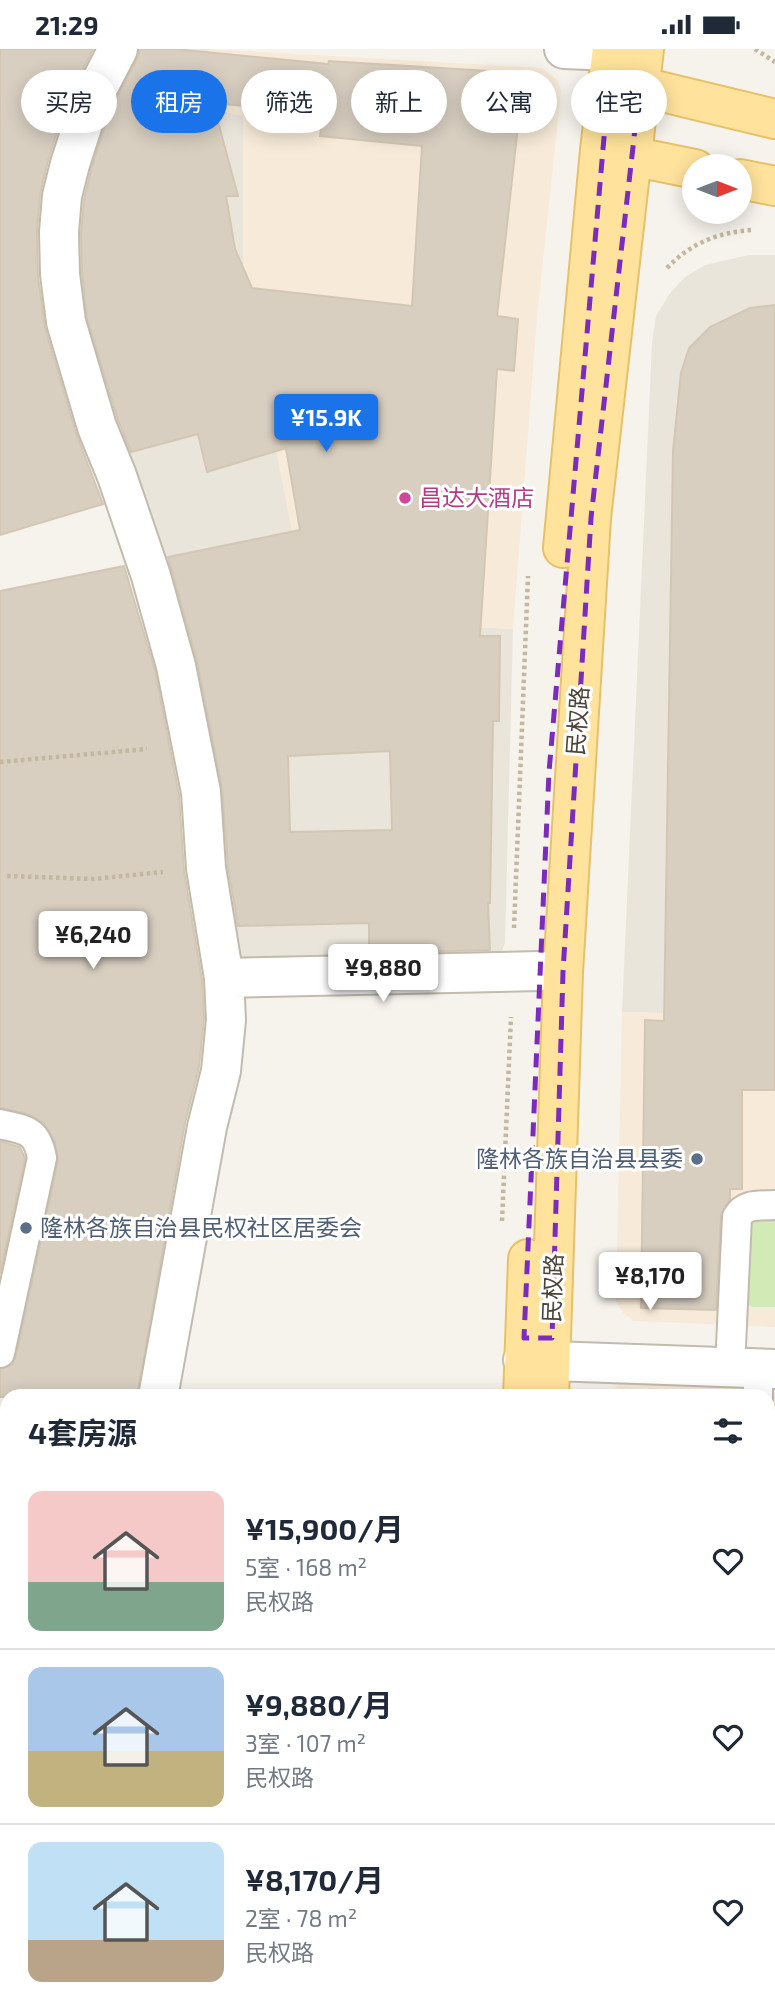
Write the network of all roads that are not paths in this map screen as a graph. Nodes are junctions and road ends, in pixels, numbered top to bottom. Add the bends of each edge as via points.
1 (118, 49) edge
2 (564, 49) edge
3 (623, 63) edge
4 (775, 118) edge
5 (616, 153) junction
6 (682, 166) edge
7 (752, 182) edge
8 (775, 187) edge
9 (527, 971) junction
10 (225, 978) junction
11 (0, 1124) edge
12 (775, 1205) edge
13 (0, 1353) edge
14 (537, 1365) edge
15 (759, 1366) edge
16 (159, 1389) edge

1 - 10 street via 89,105 62,196 59,232 65,322 151,576 176,666 201,792 206,868
2 - 3 street
3 - 4 main road
3 - 5 main road, 民权路
5 - 6 main road
5 - 9 main road, 民权路 via 565,514 549,772
5 - 14 main road, 民权路
7 - 8 main road
9 - 10 street
9 - 14 main road, 民权路
10 - 16 street via 221,1072
11 - 13 lane via 31,1132 40,1144 42,1158
12 - 15 lane via 749,1206 737,1217
14 - 15 street

